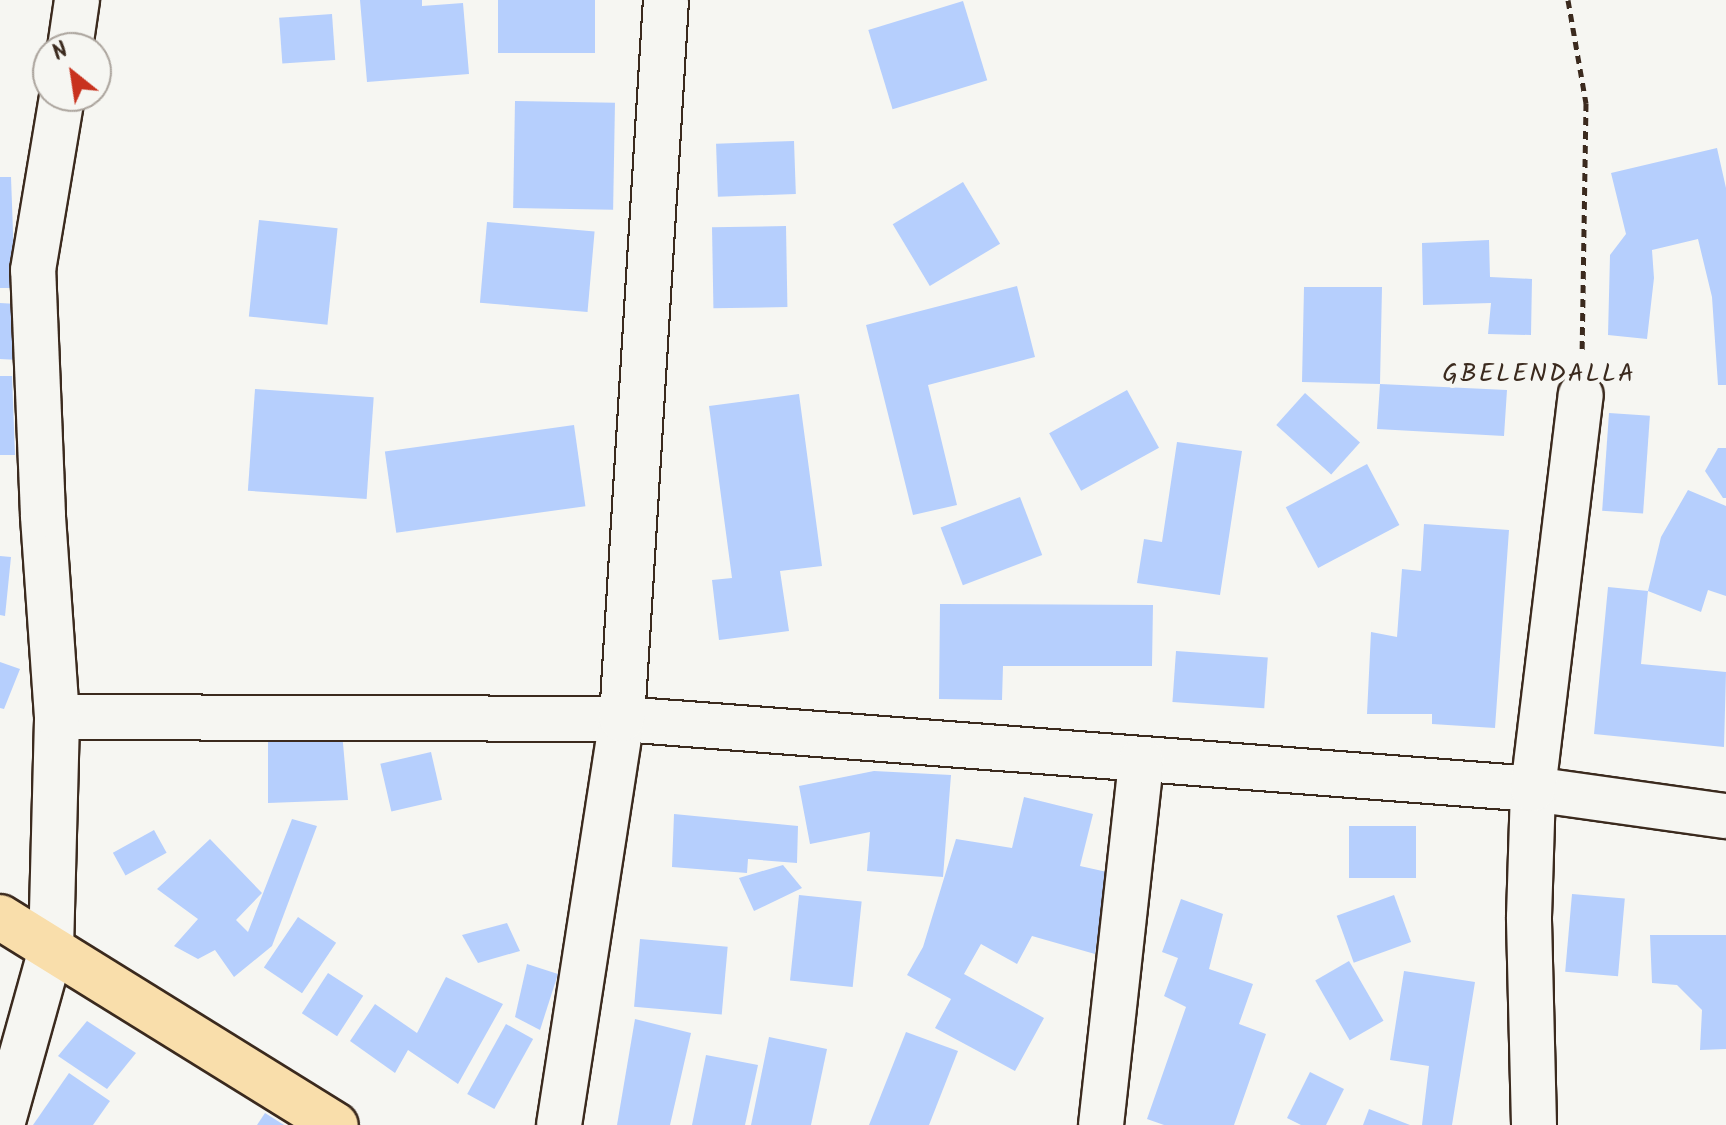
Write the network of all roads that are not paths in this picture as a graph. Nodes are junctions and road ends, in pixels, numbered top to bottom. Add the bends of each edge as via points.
1 (77, 0) edge
2 (666, 0) edge
3 (72, 32) edge
4 (59, 112) edge
5 (1581, 395) road end
6 (57, 717) junction
7 (622, 719) junction
8 (1141, 760) junction
9 (1533, 789) junction
10 (1726, 816) edge
11 (0, 917) edge
12 (51, 949) junction
13 (1107, 1123) edge
14 (2, 1125) edge
15 (336, 1125) edge
16 (559, 1125) edge
17 (1534, 1125) edge

1 - 3 street
2 - 7 street
4 - 6 street via 33,270
5 - 9 street
6 - 7 street
6 - 12 street
7 - 8 street
7 - 16 street
8 - 9 street
8 - 13 street
9 - 10 street
9 - 17 street via 1529,917
11 - 12 highway
12 - 14 street
12 - 15 highway

